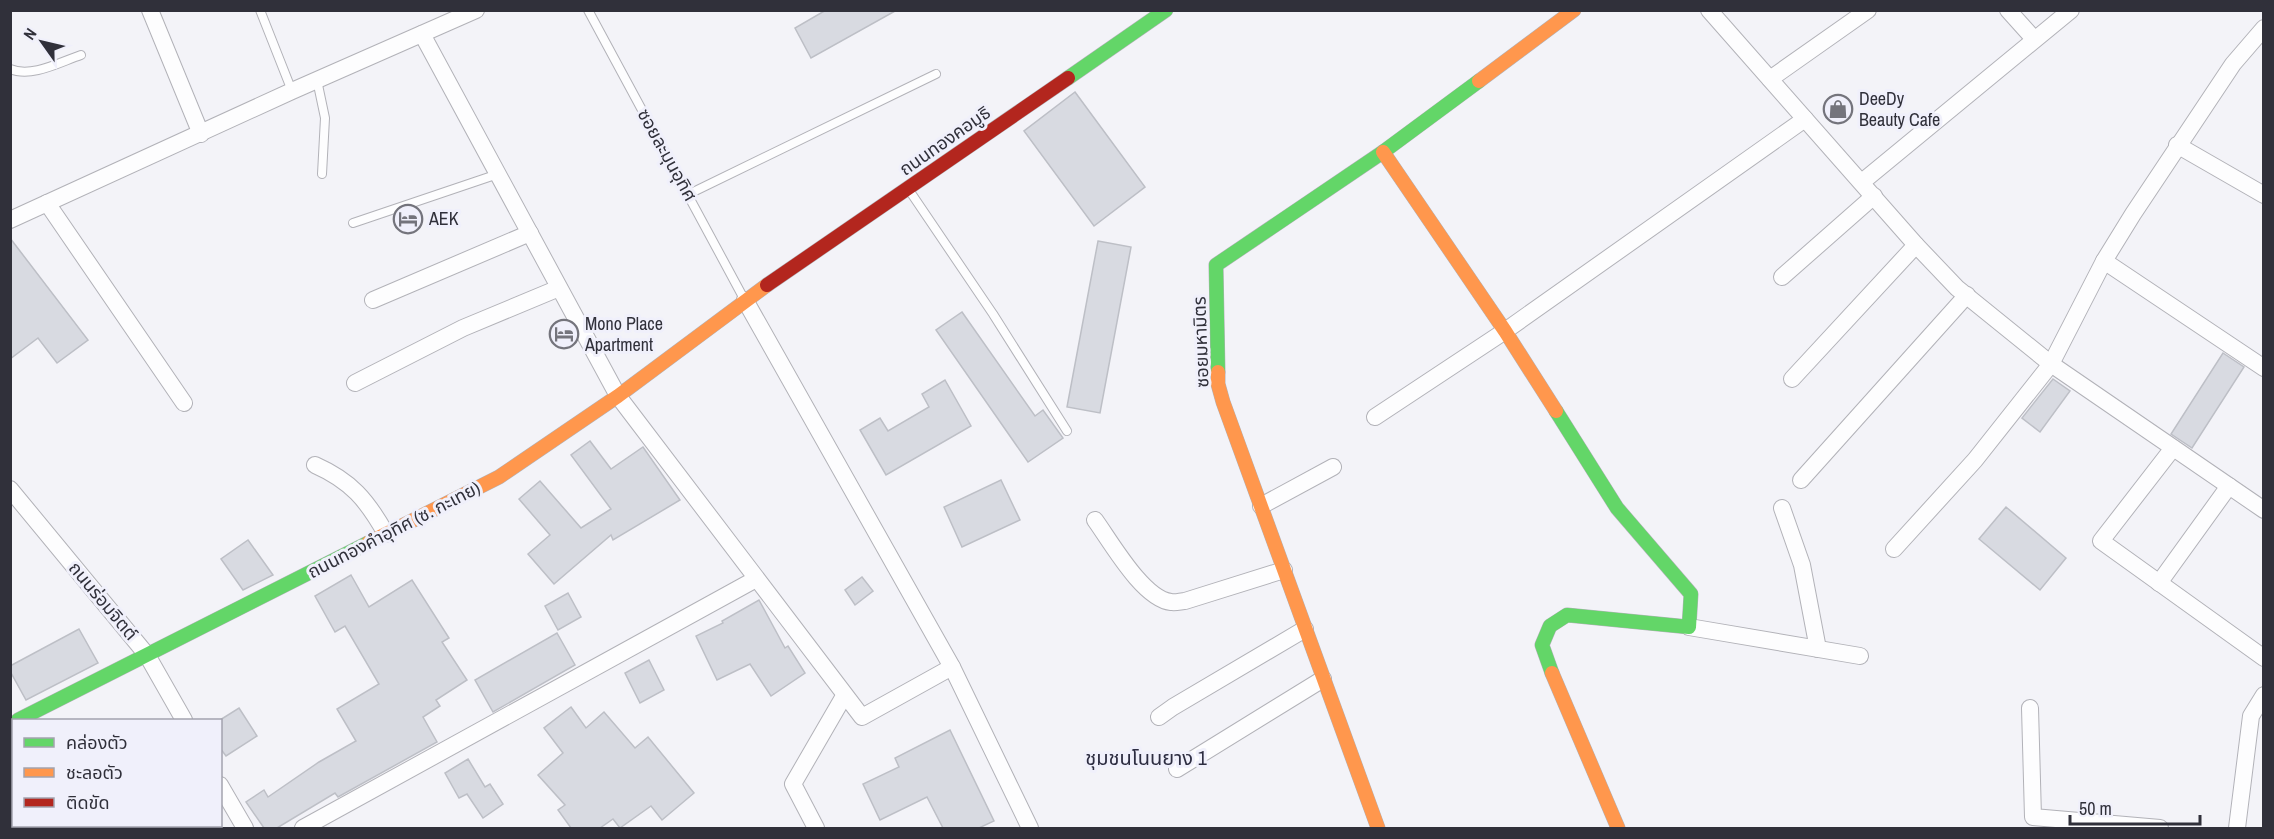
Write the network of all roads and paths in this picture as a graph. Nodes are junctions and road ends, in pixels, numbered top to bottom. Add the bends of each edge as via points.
1 (150, 10) edge
2 (260, 10) edge
3 (476, 10) edge
4 (588, 10) edge
5 (1166, 10) edge
6 (1574, 10) edge
7 (1709, 10) edge
8 (1868, 10) edge
9 (2008, 10) edge
10 (2072, 10) edge
11 (2264, 28) edge
12 (422, 34) junction
13 (2034, 39) junction
14 (81, 55) dead end
15 (10, 69) edge
16 (936, 74) dead end
17 (1770, 79) junction
18 (317, 80) junction
19 (292, 91) junction
20 (1804, 119) junction
21 (201, 134) junction
22 (2177, 145) junction
23 (1383, 152) junction
24 (322, 174) dead end
25 (498, 174) junction
26 (1862, 182) junction
27 (908, 188) junction
28 (688, 194) junction
29 (2264, 195) edge
30 (1874, 196) junction
31 (47, 203) junction
32 (10, 220) edge
33 (353, 223) dead end
34 (530, 233) junction
35 (1916, 245) junction
36 (2104, 261) junction
37 (1782, 277) dead end
38 (559, 288) junction
39 (1967, 295) junction
40 (373, 300) dead end
41 (745, 300) junction
42 (1505, 331) junction
43 (2051, 364) junction
44 (2264, 368) edge
45 (1792, 379) dead end
46 (355, 383) dead end
47 (618, 396) junction
48 (184, 403) dead end
49 (1375, 417) dead end
50 (1067, 430) dead end
51 (2173, 448) junction
52 (315, 465) dead end
53 (1333, 467) dead end
54 (1801, 480) dead end
55 (2229, 486) junction
56 (10, 489) edge
57 (1261, 506) junction
58 (1782, 508) dead end
59 (2264, 510) edge
60 (1095, 520) dead end
61 (386, 534) junction
62 (1894, 549) dead end
63 (1284, 570) junction
64 (756, 579) junction
65 (2159, 583) junction
66 (1689, 627) junction
67 (1305, 629) junction
68 (1818, 649) junction
69 (147, 655) junction
70 (1860, 656) dead end
71 (2264, 658) edge
72 (952, 667) junction
73 (1323, 679) junction
74 (2264, 695) edge
75 (844, 696) junction
76 (2030, 708) dead end
77 (1159, 717) dead end
78 (20, 719) edge
79 (183, 719) edge
80 (1177, 769) dead end
81 (222, 788) edge
82 (245, 828) edge
83 (303, 828) edge
84 (816, 828) edge
85 (1030, 828) edge
86 (1378, 828) edge
87 (1618, 828) edge
88 (2160, 828) edge
89 (2237, 828) edge

1 - 21 street
2 - 19 lane
3 - 12 street
4 - 28 lane, ซอยละมุนอุทิศ
5 - 27 street, ถนนทองคอมูธิ
6 - 23 street, ซอยมหามิตร
7 - 17 street
8 - 17 street
9 - 13 street
10 - 13 street
11 - 22 street
12 - 18 street
12 - 25 street
13 - 26 street
14 - 15 lane via 20,73
16 - 28 lane
17 - 20 street
18 - 19 street
18 - 24 lane via 325,118
19 - 21 street
20 - 26 street
20 - 42 street
21 - 31 street
22 - 29 street
22 - 36 street
23 - 42 street
23 - 57 street, ซอยมหามิตร via 1216,265 1218,384
25 - 33 lane
25 - 34 street
26 - 30 street
27 - 41 street, ถนนทองคอมูธิ
27 - 50 lane
28 - 41 lane, ซอยละมุนอุทิศ
30 - 35 street
30 - 37 street
31 - 32 street
31 - 48 street
34 - 38 street
34 - 40 street
35 - 39 street
35 - 45 street
36 - 43 street
36 - 44 street
38 - 46 street via 463,328
38 - 47 street
39 - 43 street
39 - 54 street
41 - 47 street, ถนนทองคำอุทิศ (ซ. กะเทย)
41 - 72 street
42 - 49 street
42 - 66 street via 1617,508 1691,594
43 - 51 street
43 - 62 street via 1975,460
47 - 61 street, ถนนทองคำอุทิศ (ซ. กะเทย) via 499,477
47 - 64 street
51 - 55 street
51 - 65 street via 2101,541
52 - 61 street via 353,487
53 - 57 street
55 - 59 street
55 - 65 street
56 - 69 street, ถนนร่อมจิตต์
57 - 63 street, ซอยมหามิตร
58 - 68 street via 1802,566
60 - 63 street via 1140,581 1152,593 1173,603
61 - 69 street, ถนนทองคำอุทิศ (ซ. กะเทย)
63 - 67 street, ซอยมหามิตร
64 - 75 street
64 - 83 street
65 - 71 street
66 - 68 street
66 - 87 street via 1567,615 1550,626 1545,635 1542,645 1555,682
67 - 73 street, ซอยมหามิตร
67 - 77 street
68 - 70 street
69 - 78 street, ถนนทองคำอุทิศ (ซ. กะเทย)
69 - 79 street, ถนนร่อมจิตต์
72 - 75 street via 862,717
72 - 85 street
73 - 80 street
73 - 86 street, ซอยมหามิตร
74 - 89 street via 2251,716
75 - 84 street via 793,784
76 - 88 street via 2033,817
81 - 82 street

